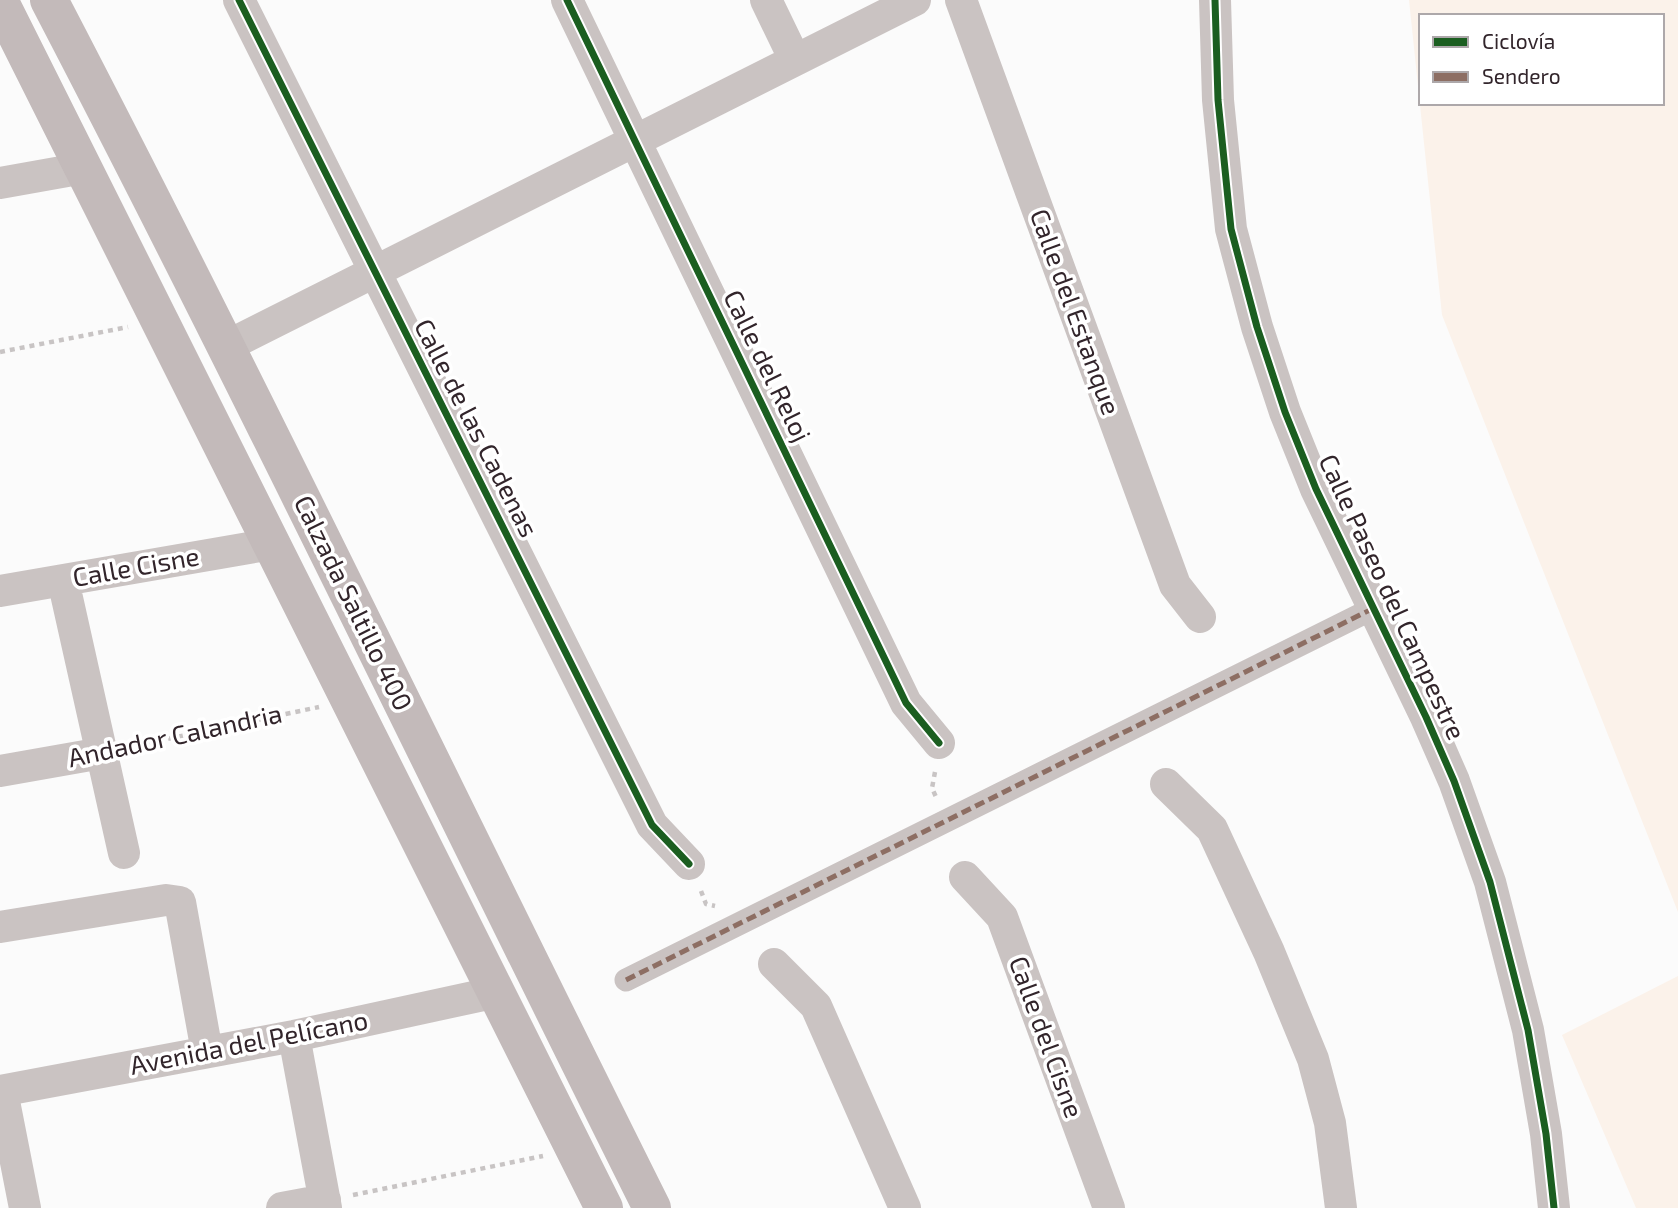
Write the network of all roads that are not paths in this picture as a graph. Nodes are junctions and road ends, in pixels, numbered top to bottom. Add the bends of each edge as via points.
1 (50, 0) edge
2 (239, 0) edge
3 (567, 0) edge
4 (766, 0) edge
5 (915, 0) edge
6 (961, 0) edge
7 (1215, 0) edge
8 (0, 2) edge
9 (795, 60) junction
10 (636, 141) junction
11 (84, 168) junction
12 (0, 183) edge
13 (374, 272) junction
14 (225, 347) junction
15 (272, 544) junction
16 (64, 580) junction
17 (0, 591) edge
18 (1374, 608) junction
19 (1200, 617) dead end
20 (939, 743) road end
21 (102, 753) junction
22 (0, 771) edge
23 (1166, 784) dead end
24 (124, 853) dead end
25 (689, 864) road end
26 (965, 877) dead end
27 (0, 927) edge
28 (774, 964) dead end
29 (626, 980) dead end
30 (497, 992) junction
31 (294, 1035) junction
32 (207, 1052) junction
33 (1, 1091) edge
34 (325, 1204) edge
35 (25, 1208) edge
36 (282, 1208) edge
37 (604, 1208) edge
38 (652, 1208) edge
39 (905, 1208) edge
40 (1109, 1208) edge
41 (1341, 1208) edge
42 (1554, 1208) edge

1 - 14 main road, Calzada Saltillo 400
2 - 13 street, Calle de las Cadenas
3 - 10 street, Calle del Reloj
4 - 9 street
5 - 9 street
6 - 19 street, Calle del Estanque via 1175,585
7 - 18 street, Calle Paseo del Campestre via 1218,100 1231,229 1253,315 1316,489
8 - 11 main road, Calzada Saltillo 400
9 - 10 street
10 - 13 street
10 - 20 street, Calle del Reloj via 906,703
11 - 12 street
11 - 15 main road, Calzada Saltillo 400
13 - 14 street
13 - 25 street, Calle de las Cadenas via 652,825
14 - 38 main road, Calzada Saltillo 400
15 - 16 street, Calle Cisne
15 - 30 main road, Calzada Saltillo 400
16 - 17 street, Calle Cisne
16 - 21 street
18 - 29 street
18 - 42 street, Calle Paseo del Campestre via 1454,780 1490,882 1528,1030
21 - 22 street, Andador Calandria
21 - 24 street
23 - 41 street via 1212,829 1269,952 1313,1059 1330,1123
26 - 40 street, Calle del Cisne via 1002,917
27 - 32 street via 166,900 180,902
28 - 39 street via 816,1006
30 - 31 street, Avenida del Pelícano
30 - 37 main road, Calzada Saltillo 400
31 - 32 street, Avenida del Pelícano
31 - 34 street
32 - 33 street, Avenida del Pelícano
33 - 35 street
34 - 36 street

